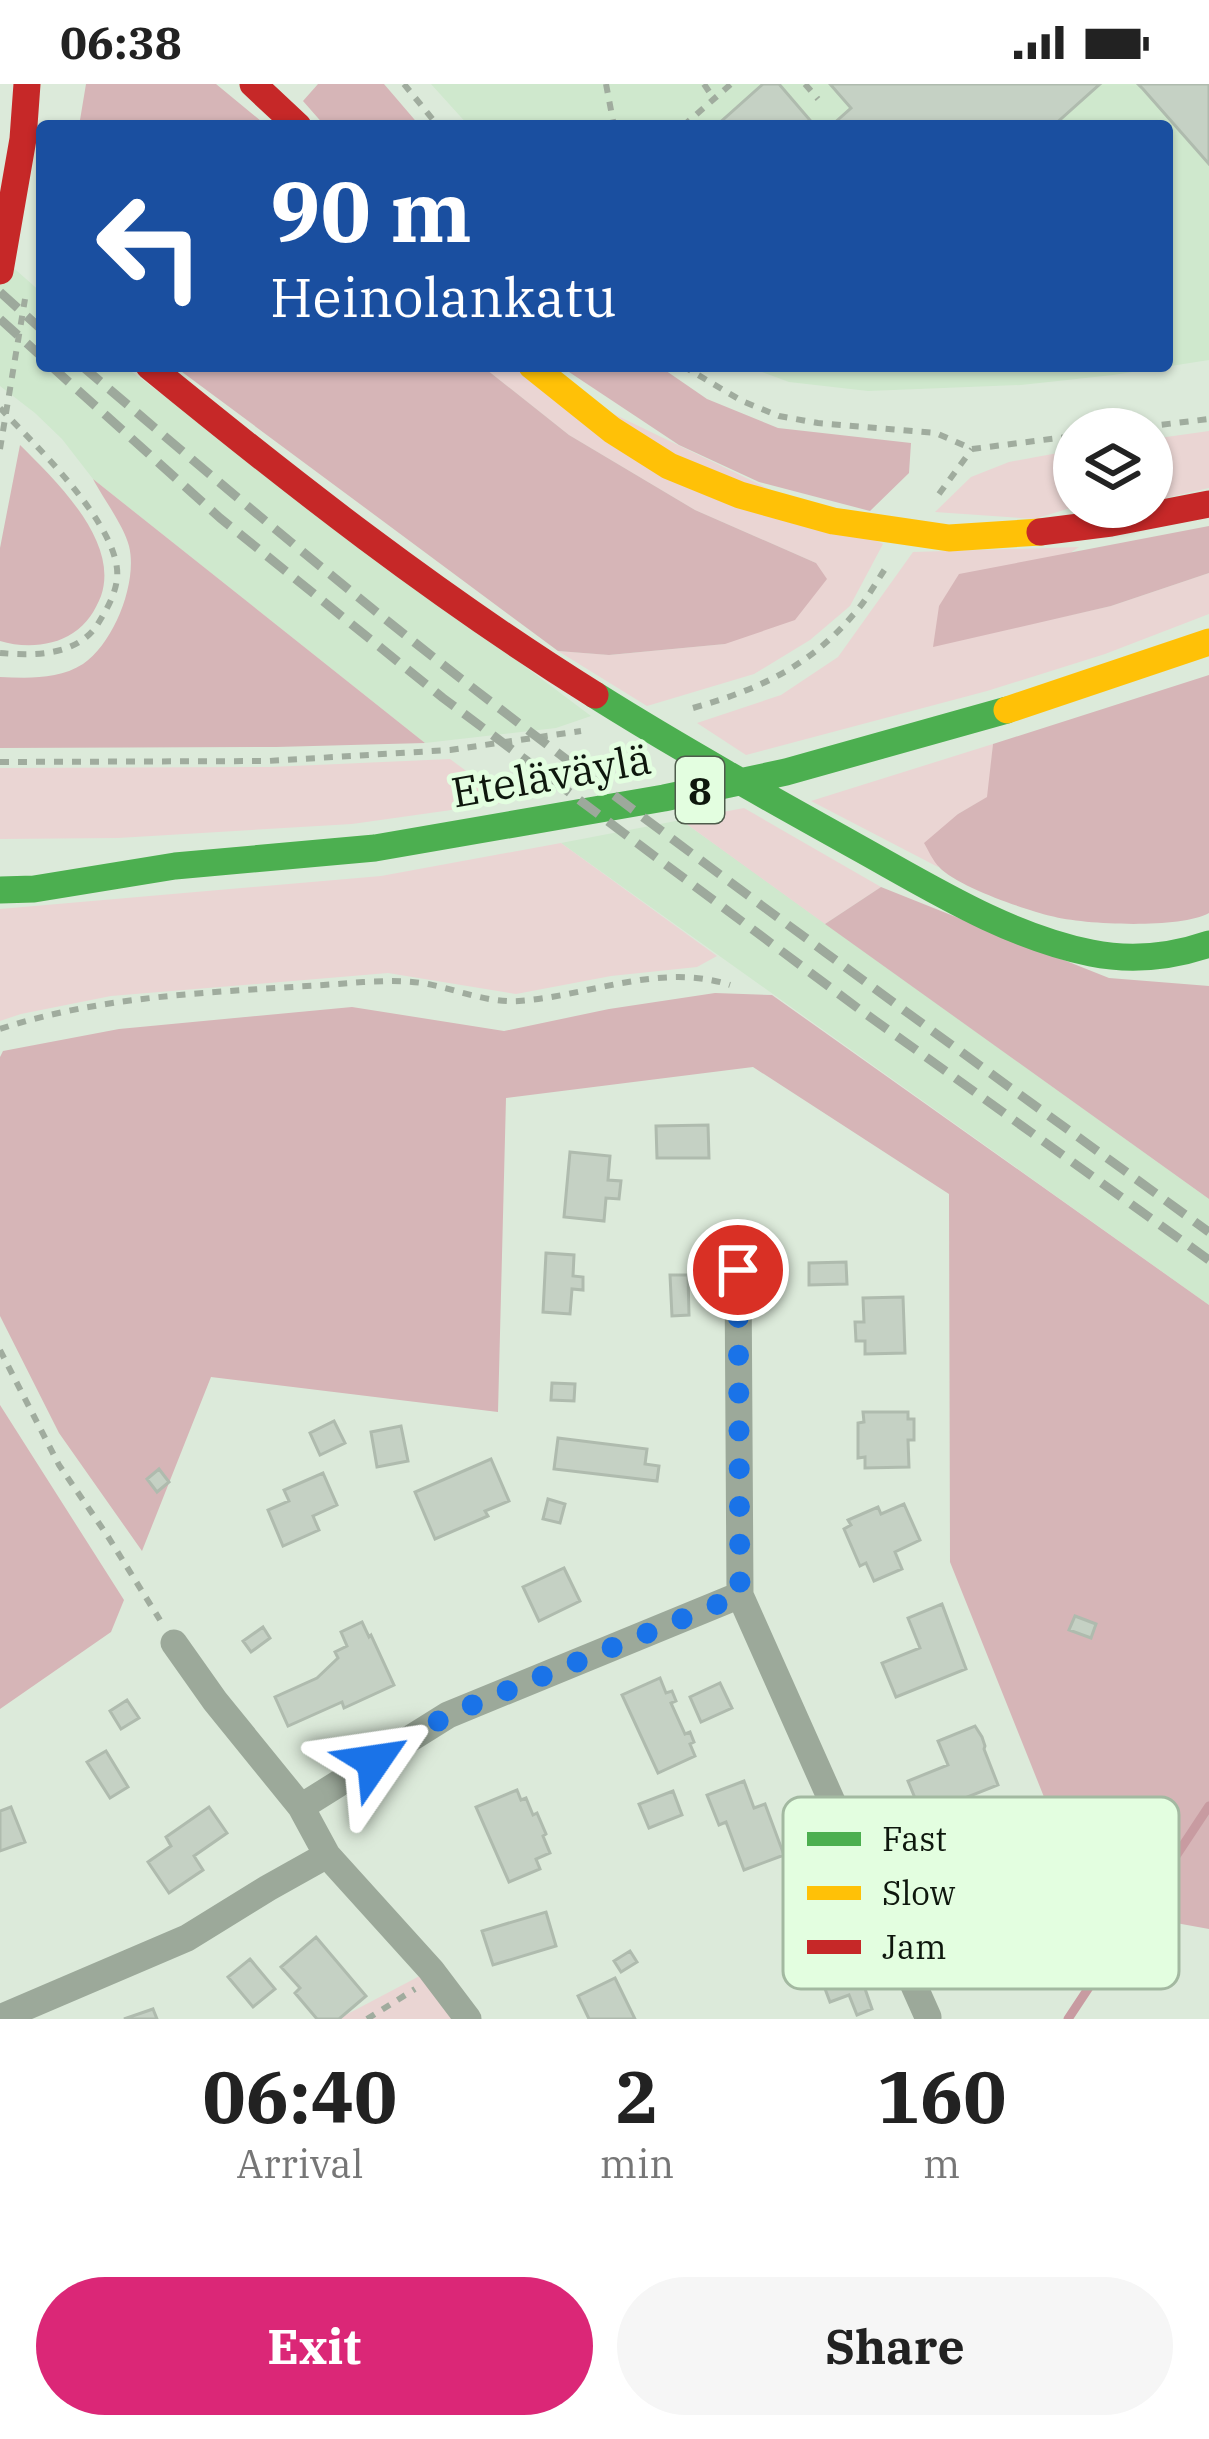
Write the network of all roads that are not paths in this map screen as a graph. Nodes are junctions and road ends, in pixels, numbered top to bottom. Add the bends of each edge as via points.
1 (26, 84) edge
2 (253, 84) edge
3 (292, 120) edge
4 (0, 235) edge
5 (28, 260) dead end
6 (0, 272) edge
7 (156, 372) edge
8 (540, 372) edge
9 (1209, 504) edge
10 (1209, 642) edge
11 (58, 860) dead end
12 (175, 866) junction
13 (0, 890) edge
14 (1209, 944) edge
15 (738, 1270) dead end
16 (740, 1595) junction
17 (174, 1643) road end
18 (830, 1797) edge
19 (301, 1808) junction
20 (327, 1855) junction
21 (916, 1989) edge
22 (928, 2017) edge
23 (0, 2018) edge
24 (468, 2019) edge

1 - 6 highway
2 - 3 highway
4 - 5 highway
7 - 14 highway via 431,586 716,770 1029,935 1113,957
8 - 9 highway via 669,466 832,521 949,538 1012,536
10 - 12 highway, Eteläväylä / 8 via 1043,700 786,772 375,848
11 - 12 highway, Eteläväylä / 8
12 - 13 highway, Eteläväylä / 8
15 - 16 street
16 - 18 street
16 - 19 street via 448,1715
17 - 19 street
19 - 20 street
20 - 23 street via 187,1938
20 - 24 street
21 - 22 street

